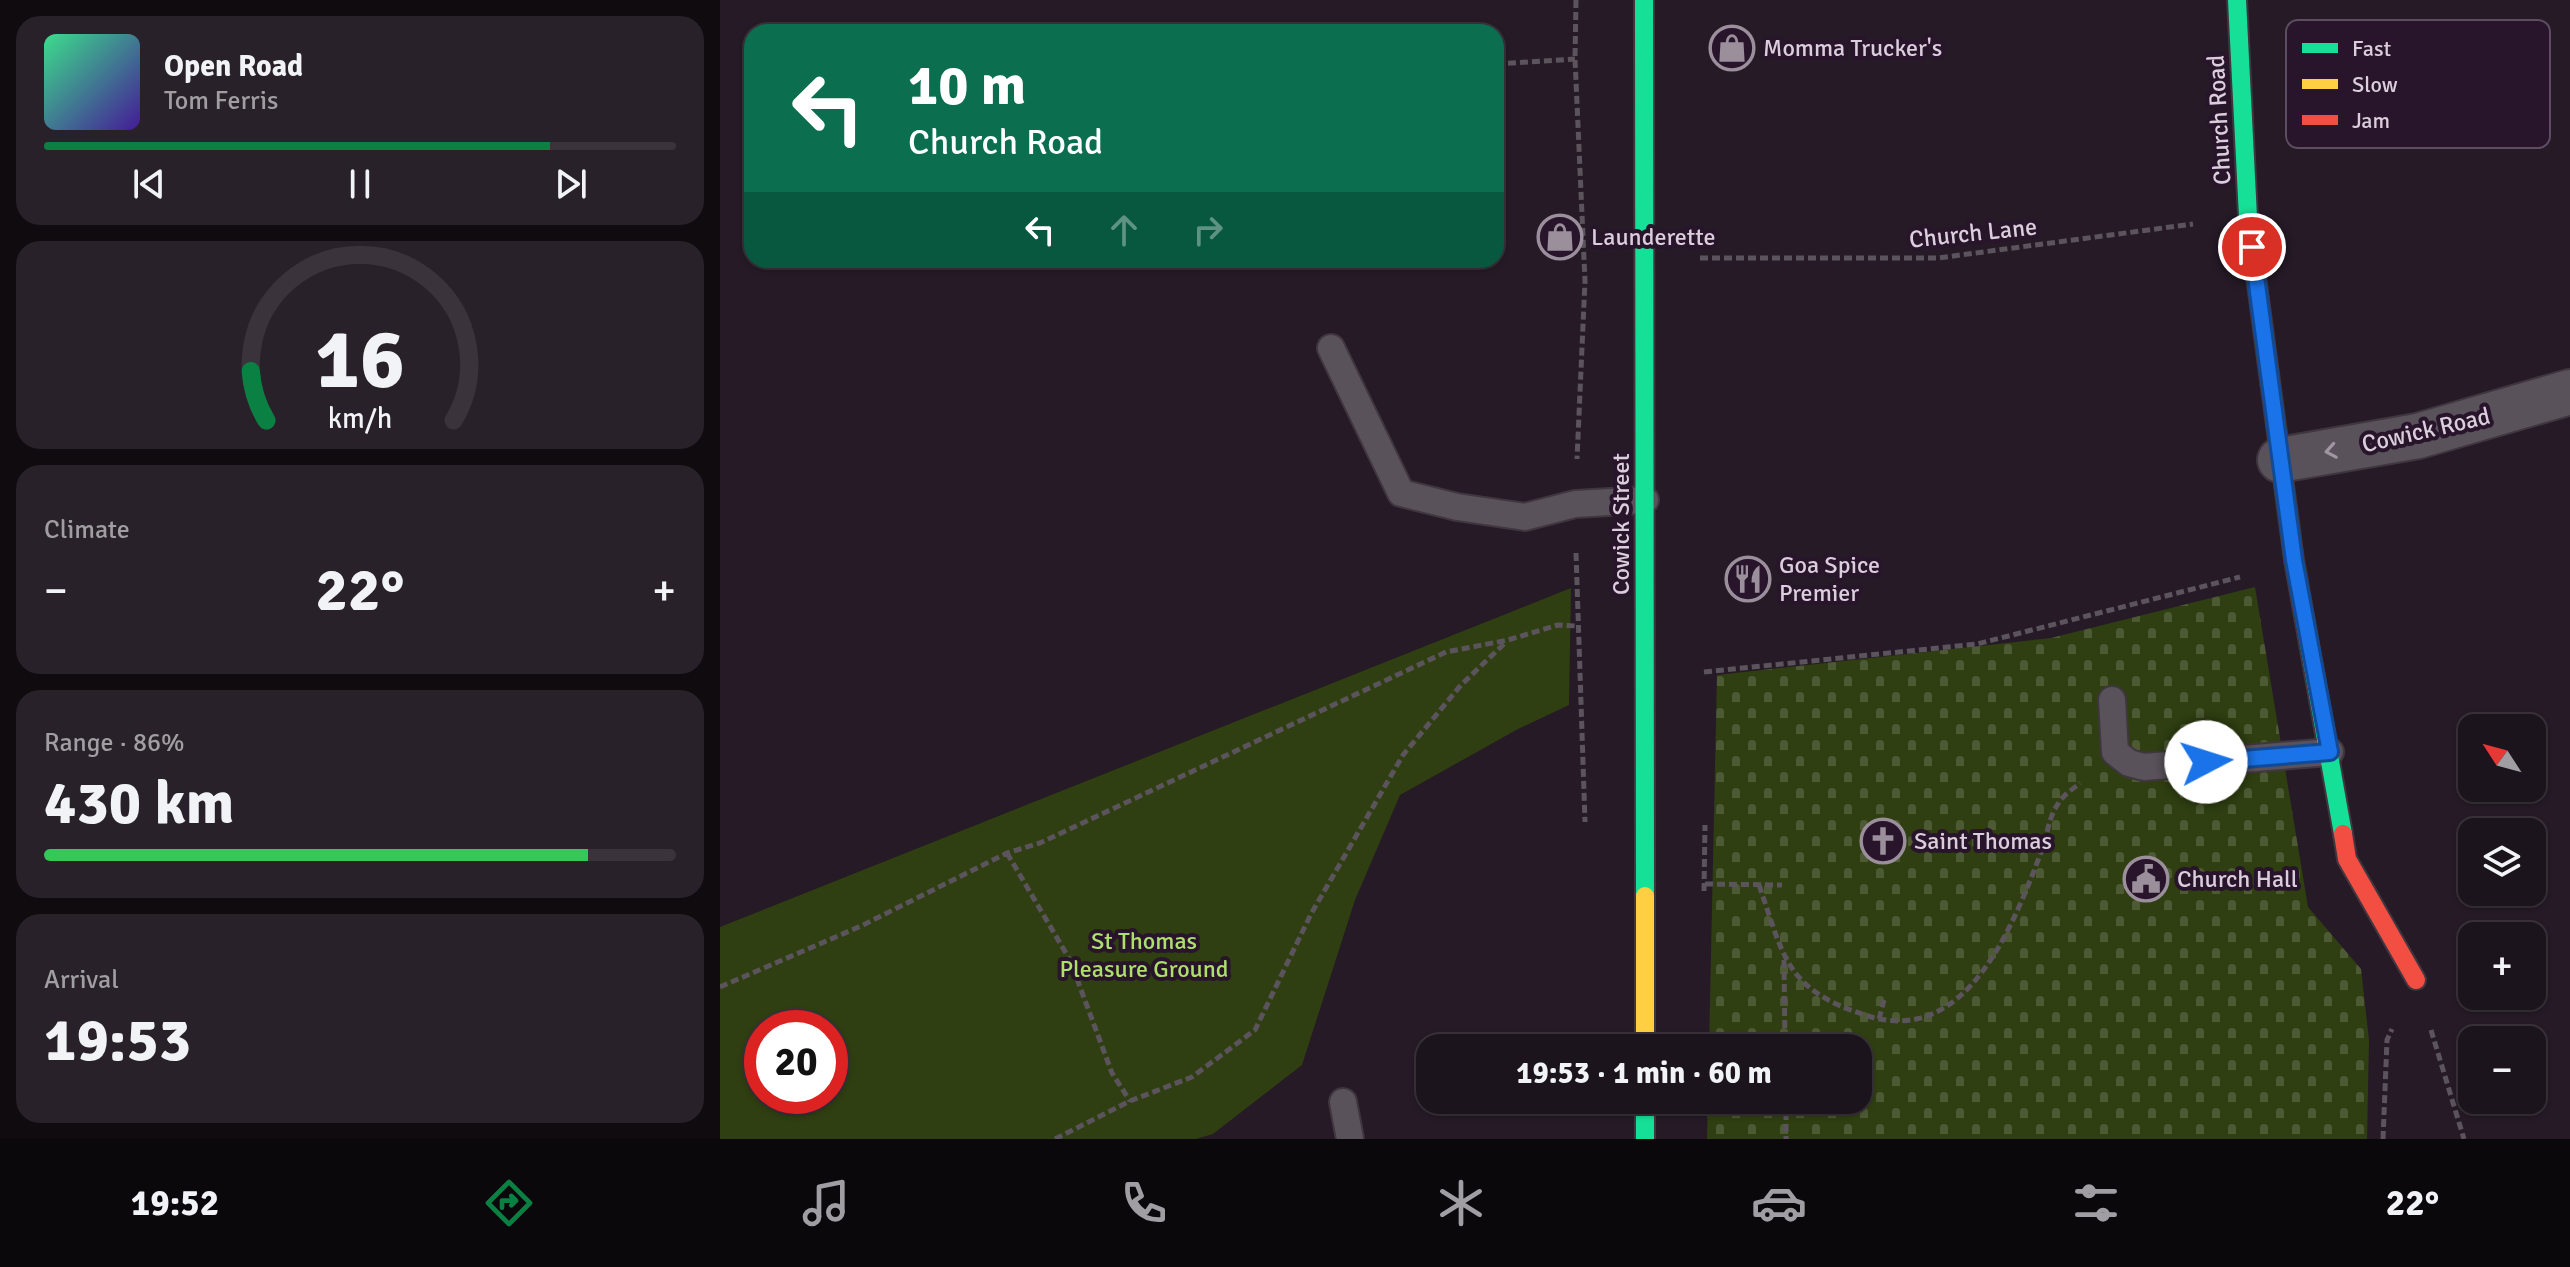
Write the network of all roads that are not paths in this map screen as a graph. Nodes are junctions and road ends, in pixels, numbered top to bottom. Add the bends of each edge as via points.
1 (1644, 0) edge
2 (2237, 0) edge
3 (1331, 348) dead end
4 (2570, 392) edge
5 (2280, 460) junction
6 (1645, 500) junction
7 (2112, 700) dead end
8 (2330, 752) junction
9 (2416, 980) road end
10 (1645, 1034) edge
11 (1343, 1102) dead end
12 (1645, 1114) edge
13 (1350, 1139) edge
14 (1645, 1139) edge

1 - 6 main road, Cowick Street
2 - 5 main road, Church Road via 2248,217
3 - 6 lane via 1401,493 1525,517 1575,504
4 -> 5 street, Cowick Road via 2418,436
5 - 8 main road, Church Road
6 - 10 main road, Cowick Street
7 - 8 lane via 2115,752 2144,767
8 - 9 main road, Church Road via 2347,859
11 - 13 lane
12 - 14 main road

